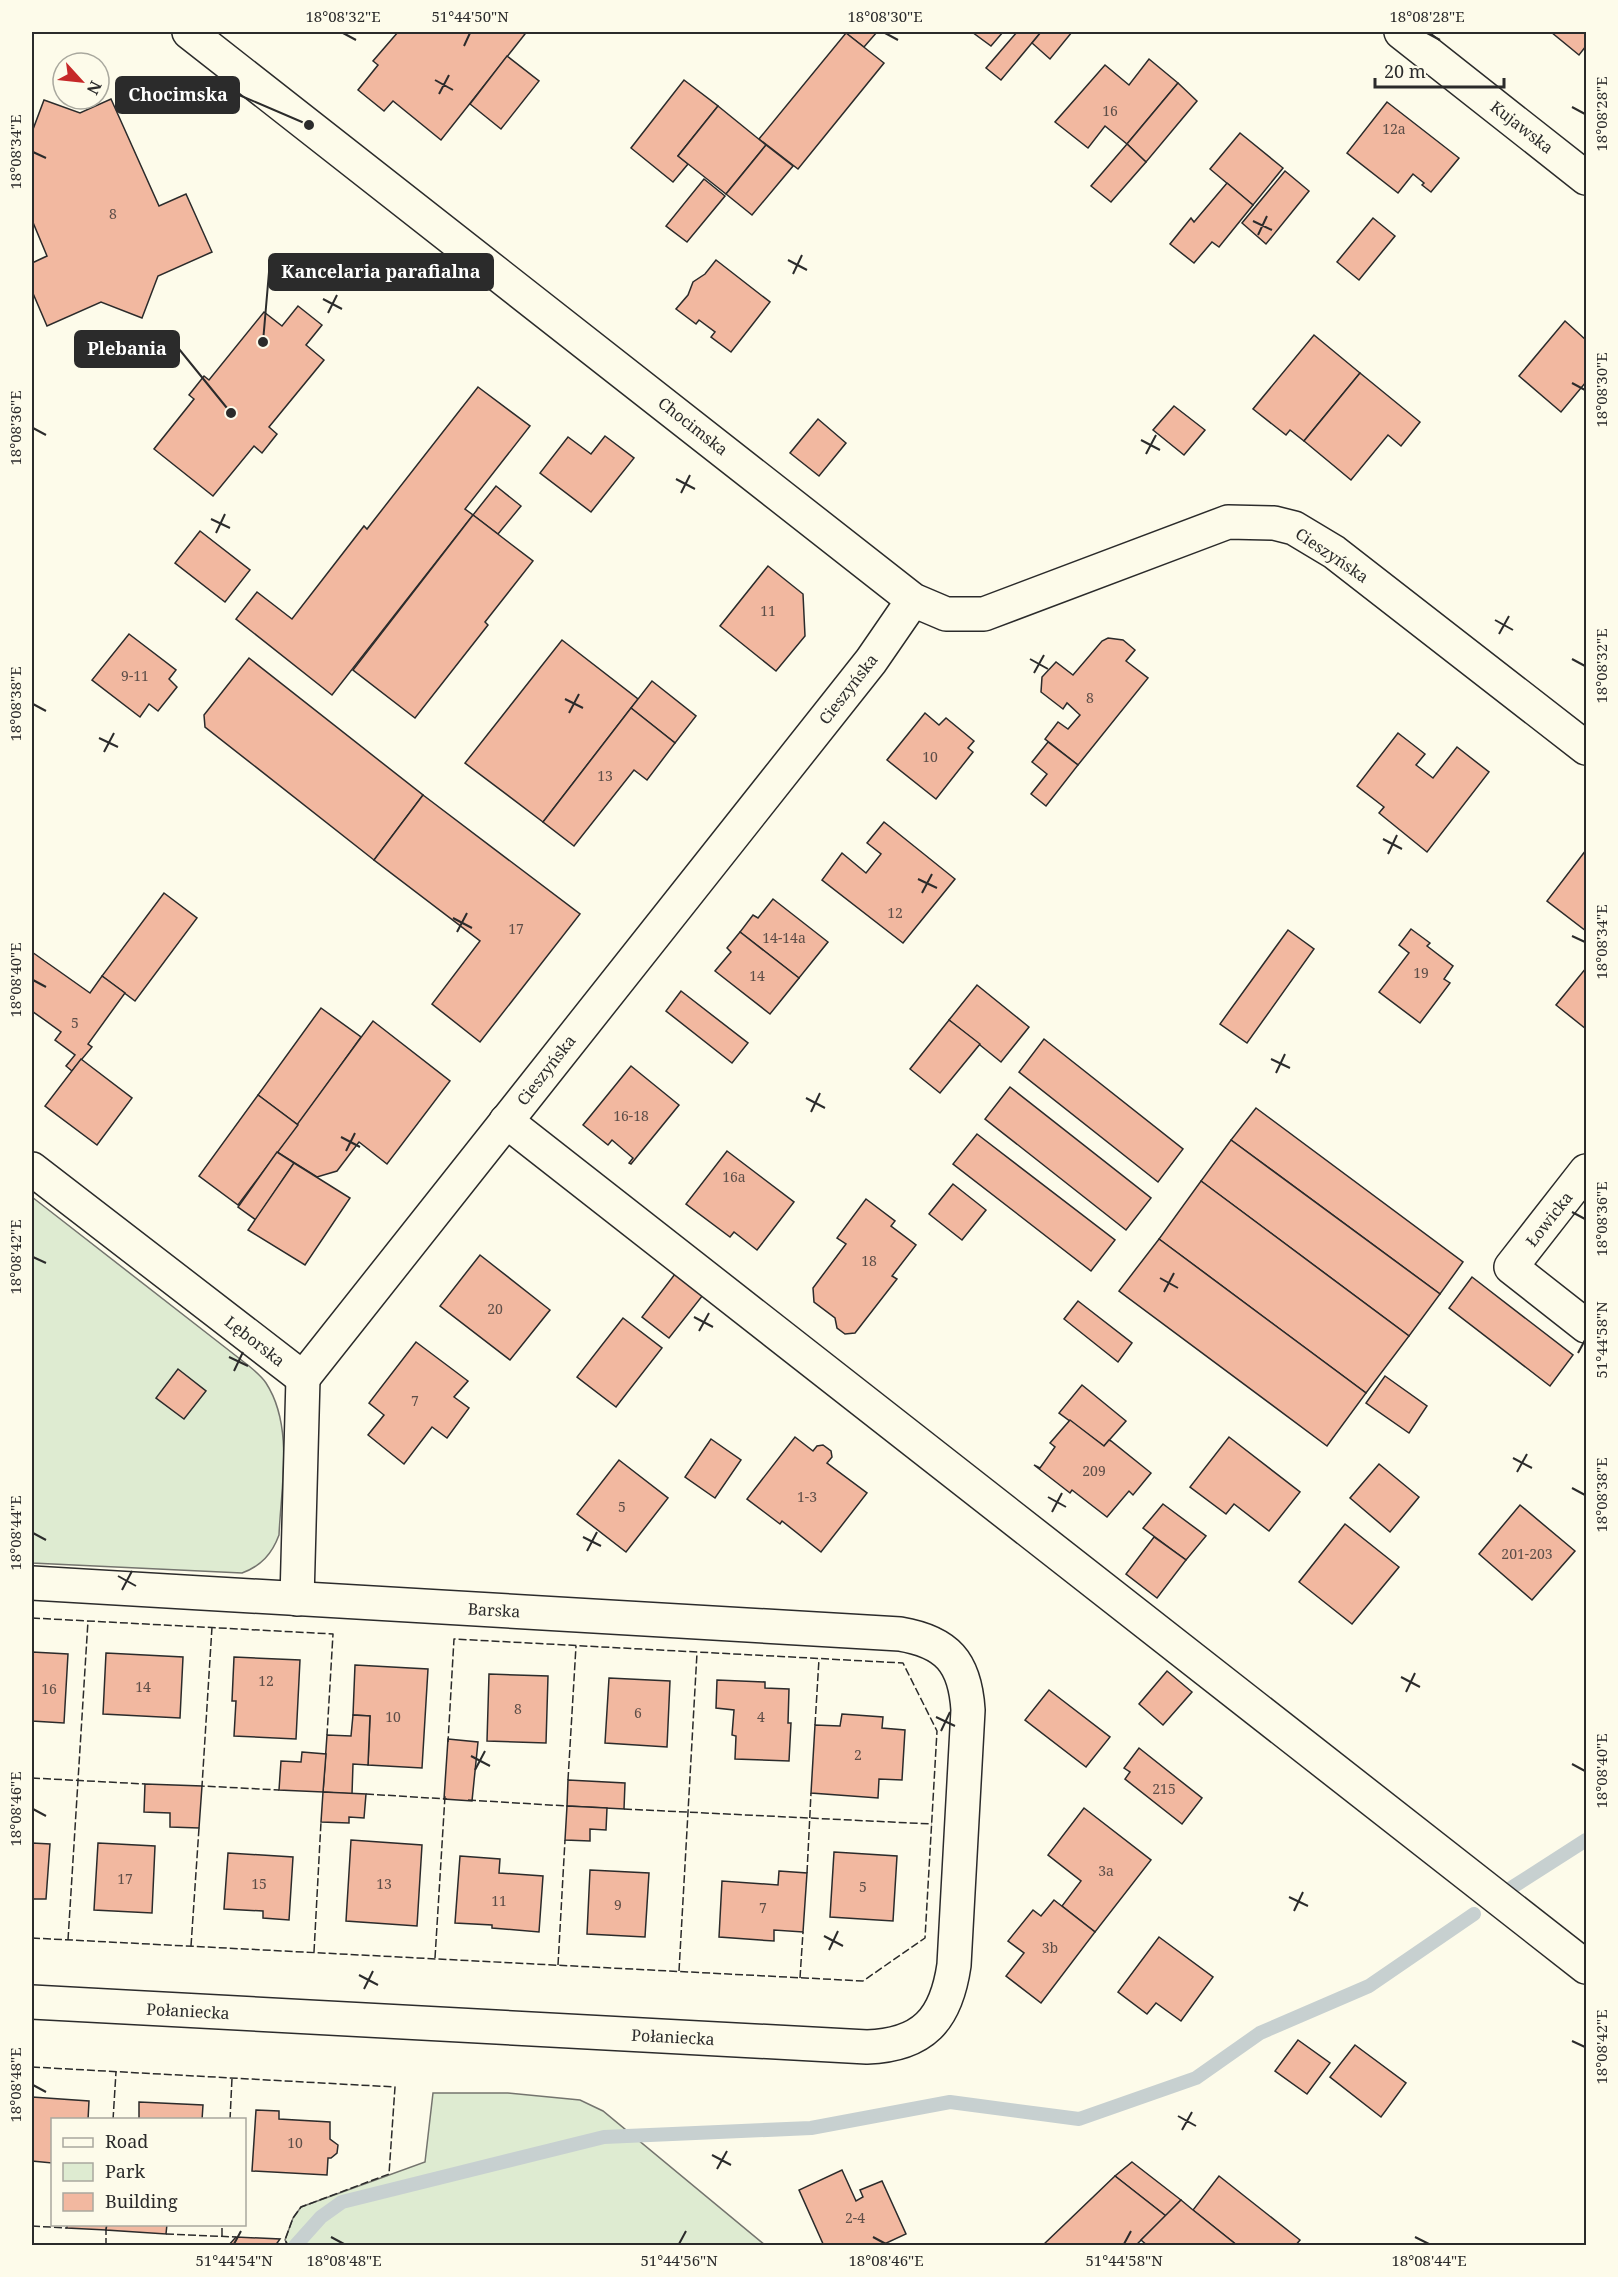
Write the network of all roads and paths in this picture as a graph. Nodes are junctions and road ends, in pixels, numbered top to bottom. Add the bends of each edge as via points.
1 (189, 32) edge
2 (1401, 32) edge
3 (1587, 178) edge
4 (913, 600) junction
5 (1587, 748) edge
6 (506, 1120) junction
7 (32, 1169) edge
8 (1587, 1171) edge
9 (1587, 1326) edge
10 (303, 1378) junction
11 (32, 1583) edge
12 (297, 1599) junction
13 (951, 1656) joint
14 (1587, 1967) edge
15 (32, 2002) edge

1 - 4 street, Chocimska
2 - 3 street, Kujawska
4 - 5 street, Cieszyńska via 946,614 984,614 1228,522 1274,523 1294,528 1335,552
4 - 6 street, Cieszyńska via 871,661
6 - 10 street, Cieszyńska
6 - 14 street
7 - 10 street, Lęborska
8 - 9 street, Łowicka via 1511,1267
10 - 12 street
11 - 12 street, Barska
12 - 13 street, Barska via 900,1634 920,1637
13 - 15 street, Połaniecka via 967,1690 968,1710 954,1965 942,2010 929,2027 911,2039 867,2047

